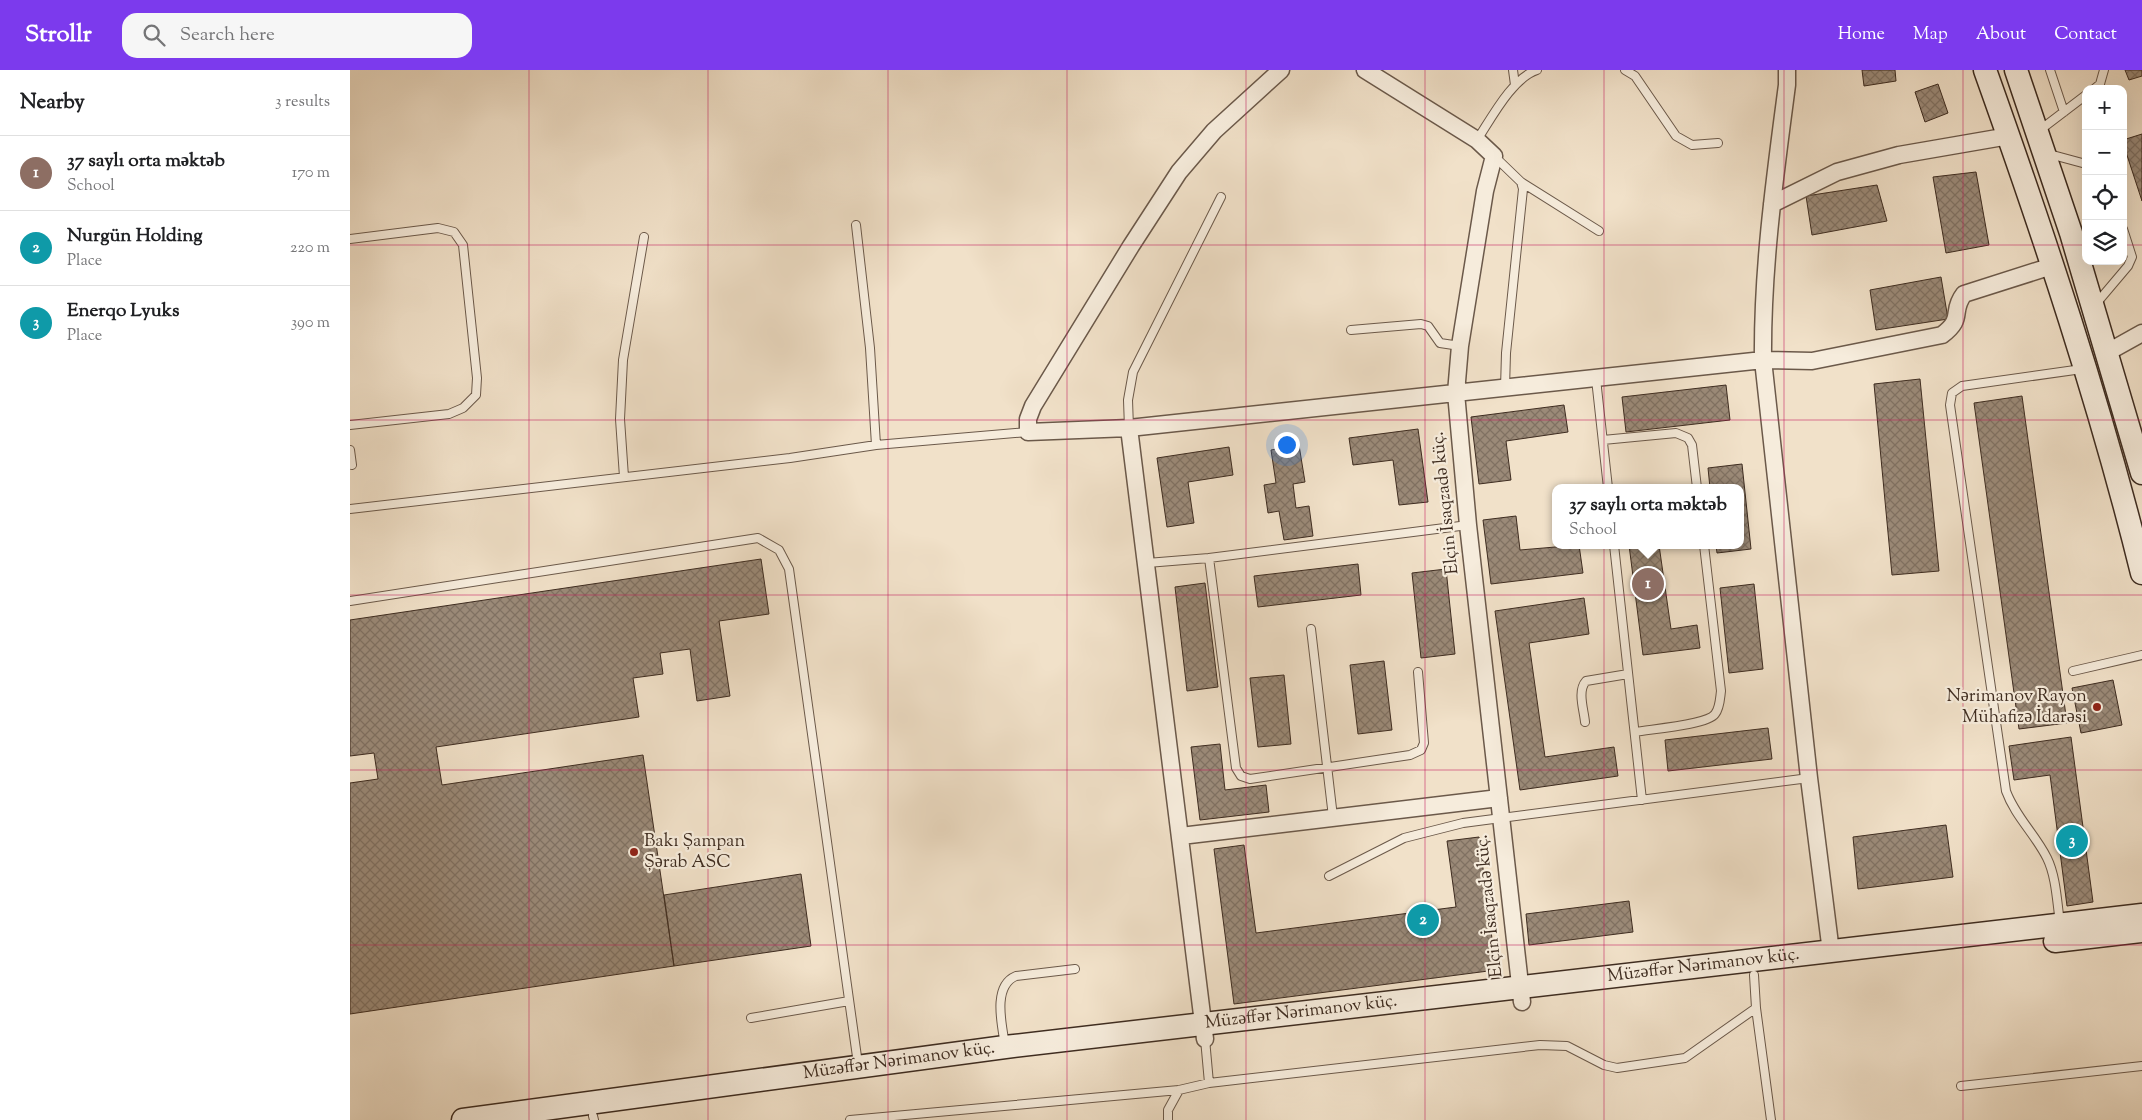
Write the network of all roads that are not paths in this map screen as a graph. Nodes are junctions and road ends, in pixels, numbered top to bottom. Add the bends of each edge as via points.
1 (1281, 70) edge
2 (1365, 70) edge
3 (1513, 70) edge
4 (1537, 70) edge
5 (1625, 70) edge
6 (1786, 70) edge
7 (1985, 70) edge
8 (2016, 70) edge
9 (2050, 70) edge
10 (2104, 70) edge
11 (1515, 85) junction
12 (2099, 85) edge
13 (2082, 98) edge
14 (2064, 112) junction
15 (2038, 132) junction
16 (2009, 136) junction
17 (1477, 140) junction
18 (1718, 143) dead end
19 (2046, 153) junction
20 (1494, 156) junction
21 (2082, 163) edge
22 (1521, 182) junction
23 (1221, 197) dead end
24 (1772, 204) junction
25 (856, 224) dead end
26 (1599, 231) dead end
27 (644, 238) dead end
28 (350, 239) edge
29 (2127, 241) edge
30 (2052, 266) junction
31 (2094, 307) junction
32 (1351, 330) dead end
33 (2142, 333) edge
34 (1460, 346) junction
35 (2108, 352) junction
36 (1763, 360) junction
37 (2084, 368) junction
38 (1596, 379) junction
39 (1505, 388) junction
40 (1456, 393) junction
41 (350, 425) edge
42 (1129, 428) junction
43 (1028, 432) junction
44 (1603, 440) junction
45 (876, 445) junction
46 (350, 450) edge
47 (352, 465) dead end
48 (2142, 473) edge
49 (624, 477) junction
50 (1608, 484) edge
51 (1697, 484) edge
52 (350, 509) edge
53 (1468, 525) junction
54 (2137, 528) edge
55 (1614, 549) edge
56 (1704, 549) edge
57 (1209, 558) junction
58 (1147, 563) junction
59 (2142, 573) edge
60 (350, 601) edge
61 (1311, 629) dead end
62 (2142, 655) edge
63 (2073, 671) dead end
64 (1418, 672) dead end
65 (1628, 674) junction
66 (1585, 722) dead end
67 (1635, 732) junction
68 (1328, 767) junction
69 (1809, 778) junction
70 (1499, 798) junction
71 (1642, 800) junction
72 (1501, 816) junction
73 (1333, 817) junction
74 (1180, 836) junction
75 (1329, 876) dead end
76 (2142, 915) edge
77 (2060, 925) junction
78 (2142, 932) edge
79 (1832, 952) junction
80 (1074, 969) dead end
81 (1754, 975) junction
82 (1520, 995) junction
83 (849, 1000) junction
84 (1756, 1008) junction
85 (751, 1018) dead end
86 (1204, 1032) junction
87 (1005, 1047) junction
88 (858, 1066) junction
89 (2142, 1066) edge
90 (1209, 1083) junction
91 (1962, 1086) dead end
92 (1179, 1090) junction
93 (594, 1118) edge
94 (463, 1120) edge
95 (562, 1120) edge
96 (850, 1120) edge
97 (1168, 1120) edge
98 (1771, 1120) edge

1 - 43 street via 1214,131 1179,172 1034,406 1028,419
2 - 17 street
3 - 11 lane
4 - 11 lane via 1529,72
5 - 18 lane via 1635,76 1676,136 1692,145
6 - 24 street via 1787,85
7 - 16 main road
8 - 15 main road
9 - 14 lane
10 - 12 lane
11 - 17 lane
13 - 14 lane
14 - 15 lane
15 - 19 main road
16 - 24 street via 1899,154 1838,172
16 - 30 main road
17 - 20 street
19 - 21 lane
19 - 31 main road
20 - 22 lane
20 - 34 street, Elçin İsaqzadə küç. via 1485,191
22 - 26 lane
22 - 39 lane via 1523,196
23 - 42 lane via 1133,372 1128,400
24 - 36 street via 1762,323
25 - 45 lane via 870,348
27 - 49 lane via 624,360 620,419
28 - 41 lane via 438,228 454,232 463,245 477,378 476,395 463,408 449,414
29 - 31 lane via 2132,257 2128,266
30 - 36 street via 1964,294 1957,303 1957,318 1942,335 1812,361
30 - 37 main road
31 - 35 main road
32 - 34 lane via 1421,324 1428,326 1440,342
33 - 35 street
34 - 40 street, Elçin İsaqzadə küç.
35 - 48 main road
36 - 38 street
36 - 69 street
37 - 54 main road
37 - 77 lane via 1962,386 1952,392 1950,405 2006,792 2047,858
38 - 39 street
38 - 44 lane
39 - 40 street
40 - 42 street
40 - 53 street, Elçin İsaqzadə küç.
42 - 43 street
42 - 58 street
43 - 45 lane
44 - 50 lane
44 - 51 lane via 1676,433 1688,438 1692,445
45 - 49 lane
46 - 47 lane
49 - 52 lane
53 - 57 lane
53 - 70 street, Elçin İsaqzadə küç.
54 - 59 main road
55 - 65 lane
56 - 67 lane via 1721,691 1719,705 1715,715 1704,721
57 - 58 lane
57 - 68 lane via 1236,768 1241,776 1250,779
58 - 74 street
60 - 83 lane via 758,538 779,550 789,569
61 - 68 lane
62 - 63 lane
64 - 68 lane via 1424,743 1421,750 1410,756
65 - 66 lane via 1583,685
65 - 67 lane
67 - 71 lane
68 - 73 lane
69 - 71 lane
69 - 79 street
70 - 72 street, Elçin İsaqzadə küç.
70 - 73 street
71 - 72 lane
72 - 75 lane via 1404,838
72 - 82 street, Elçin İsaqzadə küç.
73 - 74 street
74 - 86 street
76 - 77 main road, Müzəffər Nərimanov küç.
77 - 79 main road, Müzəffər Nərimanov küç.
78 - 81 main road
79 - 82 main road, Müzəffər Nərimanov küç.
80 - 87 lane via 1009,978 1002,992 1001,1006
81 - 82 main road
81 - 84 lane
82 - 86 main road
83 - 85 lane
83 - 88 lane
84 - 90 lane via 1685,1058 1617,1068 1567,1046 1540,1045
84 - 98 lane
86 - 87 main road, Müzəffər Nərimanov küç.
86 - 90 lane
86 - 93 main road
87 - 88 main road, Müzəffər Nərimanov küç.
88 - 94 main road, Müzəffər Nərimanov küç.
89 - 91 lane
90 - 92 lane
92 - 96 lane
92 - 97 lane via 1168,1110
93 - 95 main road

